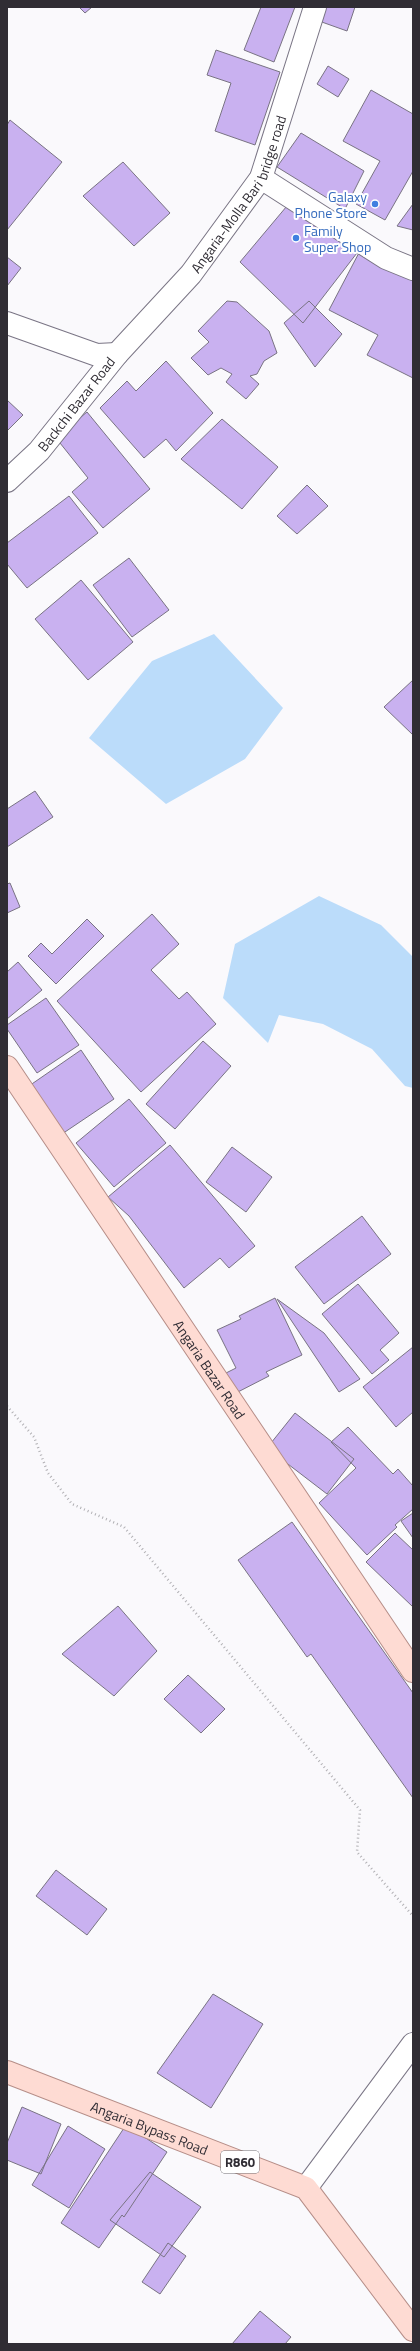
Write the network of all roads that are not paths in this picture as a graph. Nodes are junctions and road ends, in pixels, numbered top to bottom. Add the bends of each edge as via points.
1 (315, 7) edge
2 (261, 178) junction
3 (413, 269) edge
4 (7, 323) edge
5 (117, 354) junction
6 (7, 481) edge
7 (7, 1067) edge
8 (413, 1671) edge
9 (413, 2044) edge
10 (7, 2072) edge
11 (306, 2188) junction
12 (413, 2330) edge

1 - 2 street, Angaria-Molla Bari bridge road
2 - 3 street via 386,258
2 - 5 street, Angaria-Molla Bari bridge road via 191,274
4 - 5 street, Backchi Bazar Road via 97,355
5 - 6 street, Backchi Bazar Road via 39,452
7 - 8 main road, Angaria Bazar Road
9 - 11 street
10 - 11 main road, Angaria Bypass Road / R860
11 - 12 main road

